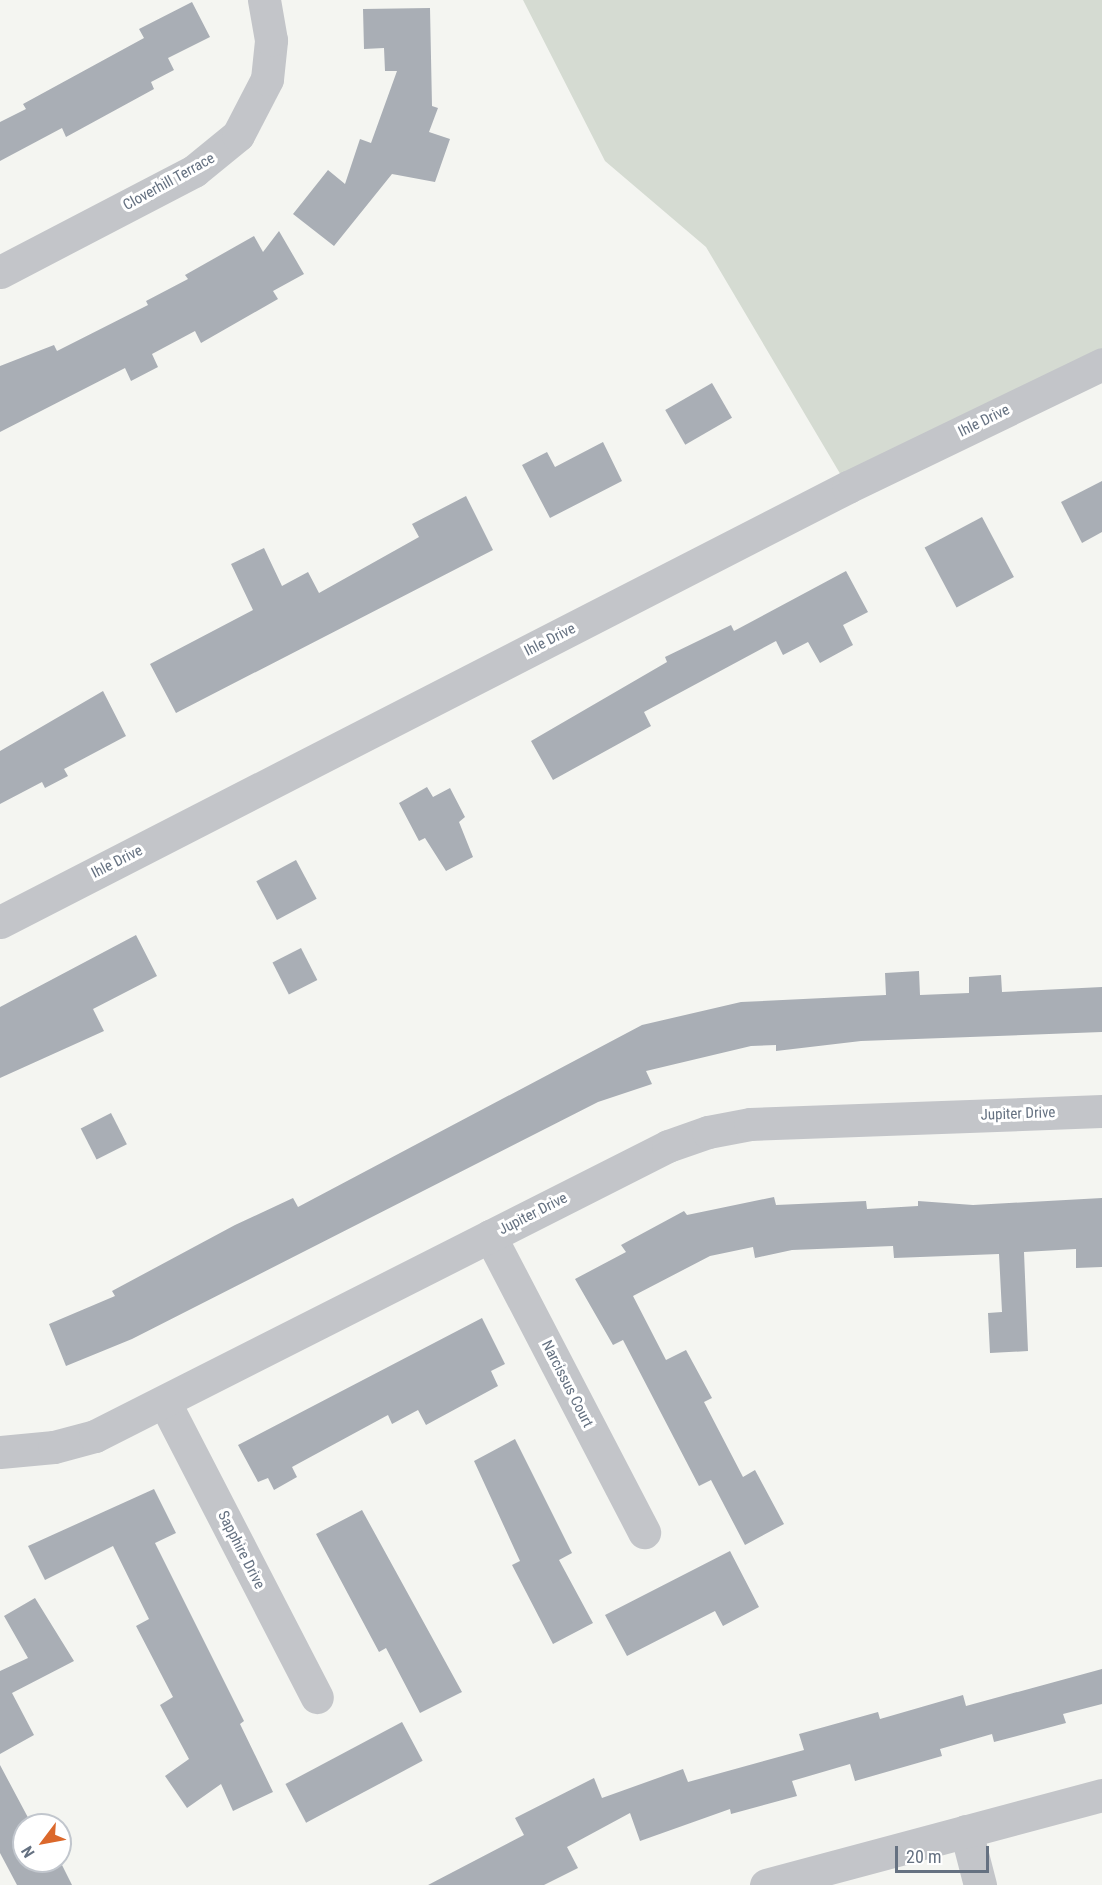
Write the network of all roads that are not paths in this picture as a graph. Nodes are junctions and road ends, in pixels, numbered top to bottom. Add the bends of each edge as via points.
1 (264, 0) edge
2 (0, 272) edge
3 (1102, 364) edge
4 (0, 922) edge
5 (1102, 1111) edge
6 (490, 1236) junction
7 (165, 1403) junction
8 (0, 1452) edge
9 (644, 1532) dead end
10 (316, 1697) dead end
11 (1102, 1795) edge
12 (966, 1831) junction
13 (766, 1885) edge
14 (980, 1885) edge

1 - 2 street, Cloverhill Terrace via 271,40 267,79 238,135 194,171
3 - 4 street, Ihle Drive via 848,487
5 - 6 street, Jupiter Drive via 750,1124 708,1132 668,1146
6 - 7 street, Jupiter Drive
6 - 9 street, Narcissus Court
7 - 8 street, Jupiter Drive via 95,1436 54,1448
7 - 10 street, Sapphire Drive
11 - 12 street
12 - 13 street
12 - 14 street

